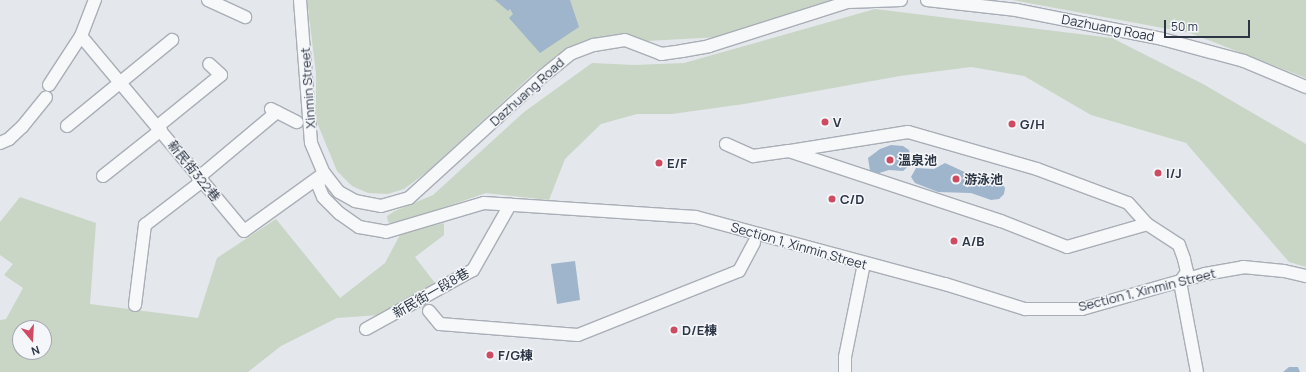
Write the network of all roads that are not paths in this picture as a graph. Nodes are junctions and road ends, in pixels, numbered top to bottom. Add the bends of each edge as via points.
1 (95, 0) edge
2 (208, 0) edge
3 (300, 0) edge
4 (902, 0) edge
5 (927, 0) edge
6 (245, 17) dead end
7 (80, 36) junction
8 (172, 40) dead end
9 (209, 64) dead end
10 (121, 82) junction
11 (49, 85) dead end
12 (1306, 87) edge
13 (46, 97) dead end
14 (297, 122) dead end
15 (67, 126) dead end
16 (159, 128) junction
17 (0, 143) edge
18 (726, 144) dead end
19 (789, 151) junction
20 (324, 173) junction
21 (104, 176) dead end
22 (200, 180) junction
23 (510, 205) junction
24 (1147, 224) junction
25 (754, 243) dead end
26 (864, 264) junction
27 (1306, 276) edge
28 (1180, 282) junction
29 (134, 305) dead end
30 (429, 311) dead end
31 (366, 329) dead end
32 (845, 372) edge
33 (1197, 372) edge

1 - 7 street
2 - 6 street
3 - 20 street, Xinmin Street via 311,143
4 - 20 street, Dazhuang Road via 848,2 709,46 682,51 661,54 625,40 570,54 409,198 381,206 355,201 339,192
5 - 12 street, Dazhuang Road via 1016,10 1162,39 1244,61
7 - 10 street, 新民街322巷
7 - 11 street
8 - 10 street
9 - 16 street via 221,75
10 - 15 street
10 - 16 street, 新民街322巷
13 - 17 street via 22,128
14 - 22 street via 273,110 264,123
16 - 21 street
16 - 22 street, 新民街322巷
18 - 19 street via 753,156
19 - 24 street via 1001,221 1067,247
19 - 24 street via 908,132 1037,169 1121,200 1128,203
20 - 22 street, 新民街322巷 via 244,231
20 - 23 street, Section 1, Xinmin Street via 318,185 323,197 339,213 359,227 386,232 484,203
22 - 29 street via 145,226
23 - 26 street, Section 1, Xinmin Street via 696,217
23 - 31 street, 新民街一段8巷 via 473,270
24 - 28 street via 1179,245 1187,272
25 - 30 street via 739,271 578,335 440,324
26 - 28 street, Section 1, Xinmin Street via 945,284 1025,309 1082,309
26 - 32 street via 848,342
27 - 28 street, Section 1, Xinmin Street via 1243,267
28 - 33 street

